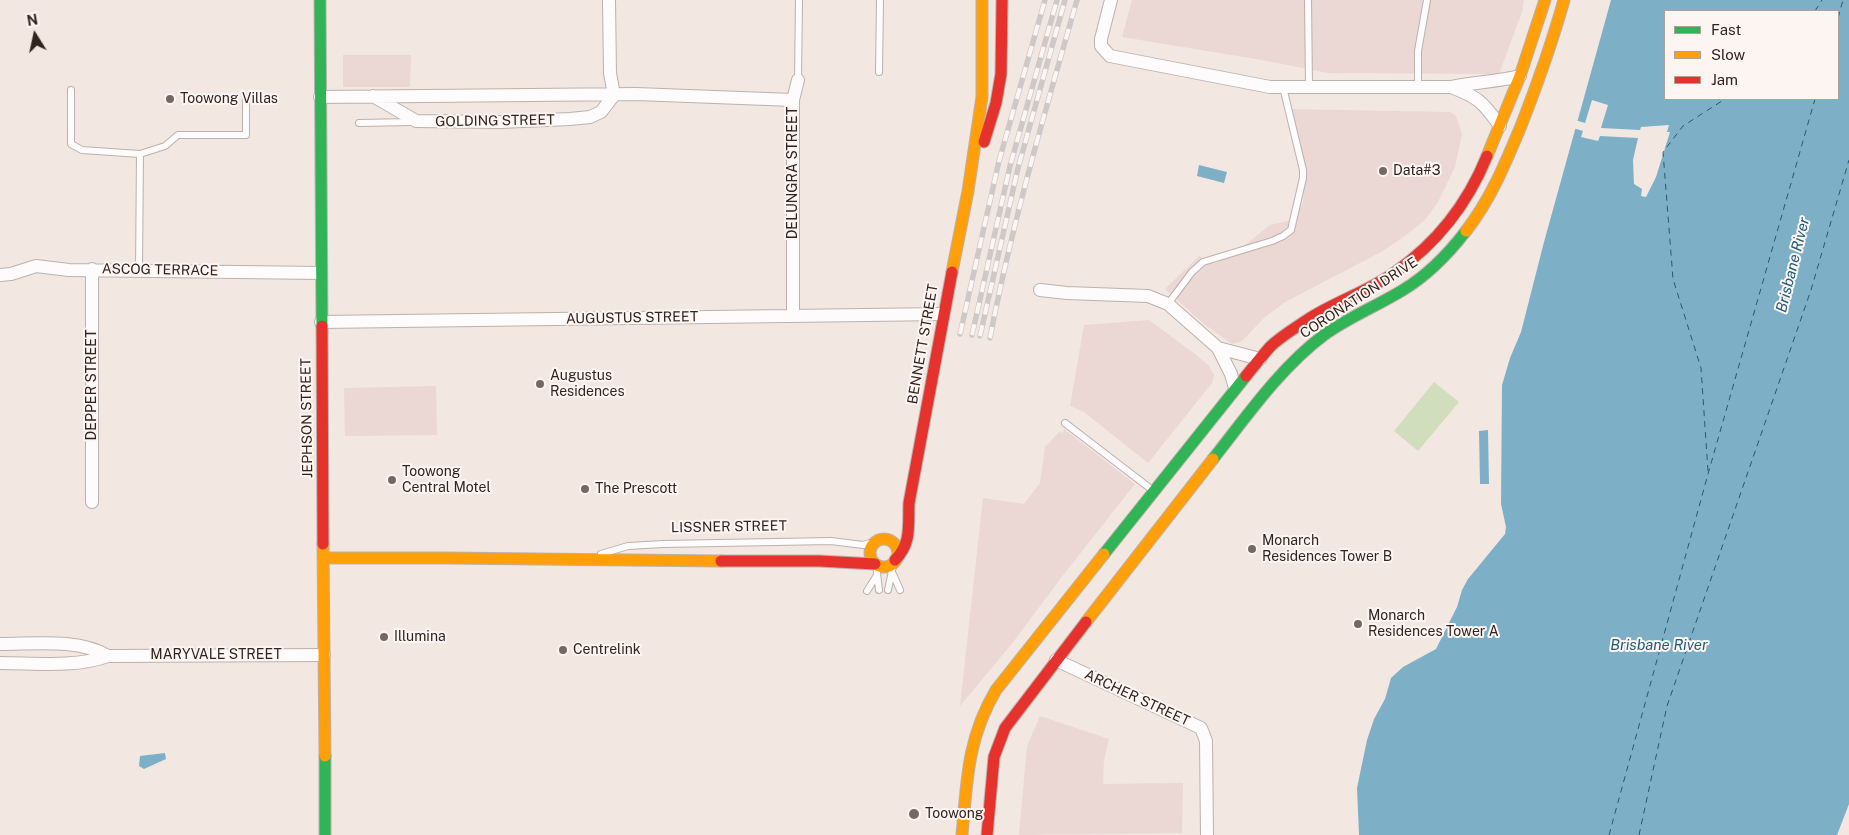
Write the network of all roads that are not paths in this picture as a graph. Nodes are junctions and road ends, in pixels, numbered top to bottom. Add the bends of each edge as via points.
1 (320, 0) edge
2 (609, 0) edge
3 (799, 0) edge
4 (880, 0) edge
5 (982, 0) edge
6 (1002, 0) edge
7 (1111, 0) edge
8 (1308, 0) edge
9 (1427, 0) edge
10 (1545, 0) edge
11 (1564, 0) edge
12 (879, 72) dead end
13 (1520, 76) junction
14 (798, 80) joint
15 (1283, 87) junction
16 (1308, 87) junction
17 (1418, 87) junction
18 (1451, 87) junction
19 (70, 90) dead end
20 (614, 95) junction
21 (373, 96) junction
22 (320, 97) junction
23 (246, 98) dead end
24 (793, 100) junction
25 (419, 122) junction
26 (359, 123) dead end
27 (1500, 126) junction
28 (140, 154) junction
29 (968, 190) junction
30 (92, 269) junction
31 (139, 270) junction
32 (320, 273) junction
33 (0, 275) edge
34 (1040, 290) dead end
35 (1168, 304) junction
36 (943, 314) junction
37 (794, 316) junction
38 (321, 322) junction
39 (1218, 348) junction
40 (1260, 359) junction
41 (1236, 388) junction
42 (1065, 423) dead end
43 (1154, 492) junction
44 (92, 502) dead end
45 (909, 504) junction
46 (877, 542) junction
47 (323, 558) junction
48 (583, 559) junction
49 (830, 560) junction
50 (895, 561) junction
51 (876, 567) junction
52 (893, 574) junction
53 (879, 590) dead end
54 (888, 590) dead end
55 (900, 590) dead end
56 (867, 591) dead end
57 (0, 644) edge
58 (324, 655) junction
59 (108, 656) junction
60 (1056, 660) junction
61 (0, 663) edge
62 (325, 835) edge
63 (962, 835) edge
64 (987, 835) edge
65 (1207, 835) edge

1 - 22 main road, JEPHSON STREET
2 - 20 street via 610,73
3 - 14 lane, DELUNGRA STREET
4 - 12 lane
5 - 29 main road, BENNETT STREET via 982,97
6 - 29 main road, BENNETT STREET via 1000,81 992,118
7 - 15 street via 1101,39 1101,46 1110,56 1258,86
8 - 16 lane
9 - 17 lane via 1418,51
10 - 13 main road, CORONATION DRIVE
11 - 60 main road, CORONATION DRIVE via 1511,152 1491,194 1462,238 1419,279 1334,328 1288,366
13 - 18 street
13 - 27 main road, CORONATION DRIVE
14 - 24 street, DELUNGRA STREET
15 - 16 street
15 - 35 lane via 1303,170 1291,230 1272,241 1203,262
16 - 17 street
17 - 18 street
18 - 27 street via 1472,95 1484,104
19 - 28 lane via 71,144 82,150
20 - 21 street, GOLDING STREET
20 - 24 street, GOLDING STREET
20 - 25 street, GOLDING STREET via 598,114 577,119
21 - 22 street, GOLDING STREET
21 - 25 street, GOLDING STREET
22 - 32 main road, JEPHSON STREET
23 - 28 lane via 246,135 178,135 165,146
24 - 37 street, DELUNGRA STREET
25 - 26 lane
27 - 40 main road, CORONATION DRIVE via 1473,188 1434,240 1393,274 1308,319
28 - 31 lane
29 - 36 main road, BENNETT STREET
30 - 31 street, ASCOG TERRACE
30 - 33 street, ASCOG TERRACE via 36,266
30 - 44 street, DEPPER STREET
31 - 32 street, ASCOG TERRACE
32 - 38 main road, JEPHSON STREET
34 - 35 street via 1148,296
35 - 39 street
36 - 37 street, AUGUSTUS STREET
36 - 45 main road, BENNETT STREET
37 - 38 street, AUGUSTUS STREET
38 - 47 main road, JEPHSON STREET
39 - 40 street
39 - 41 street
40 - 41 main road, CORONATION DRIVE
41 - 43 main road, CORONATION DRIVE
42 - 43 lane
43 - 63 main road, CORONATION DRIVE via 984,707 970,755
45 - 46 main road, BENNETT STREET via 896,528
45 - 50 main road, BENNETT STREET via 908,540
46 - 48 lane, LISSNER STREET via 863,546 831,541 636,545
46 - 49 main road, LISSNER STREET
46 - 50 main road via 890,541 895,546
46 - 51 main road via 870,556
47 - 48 main road, LISSNER STREET
47 - 58 main road, JEPHSON STREET
48 - 49 main road, LISSNER STREET
49 - 51 main road, LISSNER STREET
50 - 51 main road
50 - 52 lane
51 - 53 lane
51 - 56 lane via 873,583
52 - 54 lane
52 - 55 lane
57 - 59 street, MARYVALE STREET via 77,645 95,648
58 - 59 street, MARYVALE STREET
58 - 62 main road, JEPHSON STREET
59 - 61 street, MARYVALE STREET via 77,663
60 - 64 main road, CORONATION DRIVE via 1017,710 998,744 992,767
60 - 65 street, ARCHER STREET via 1201,728 1206,741

